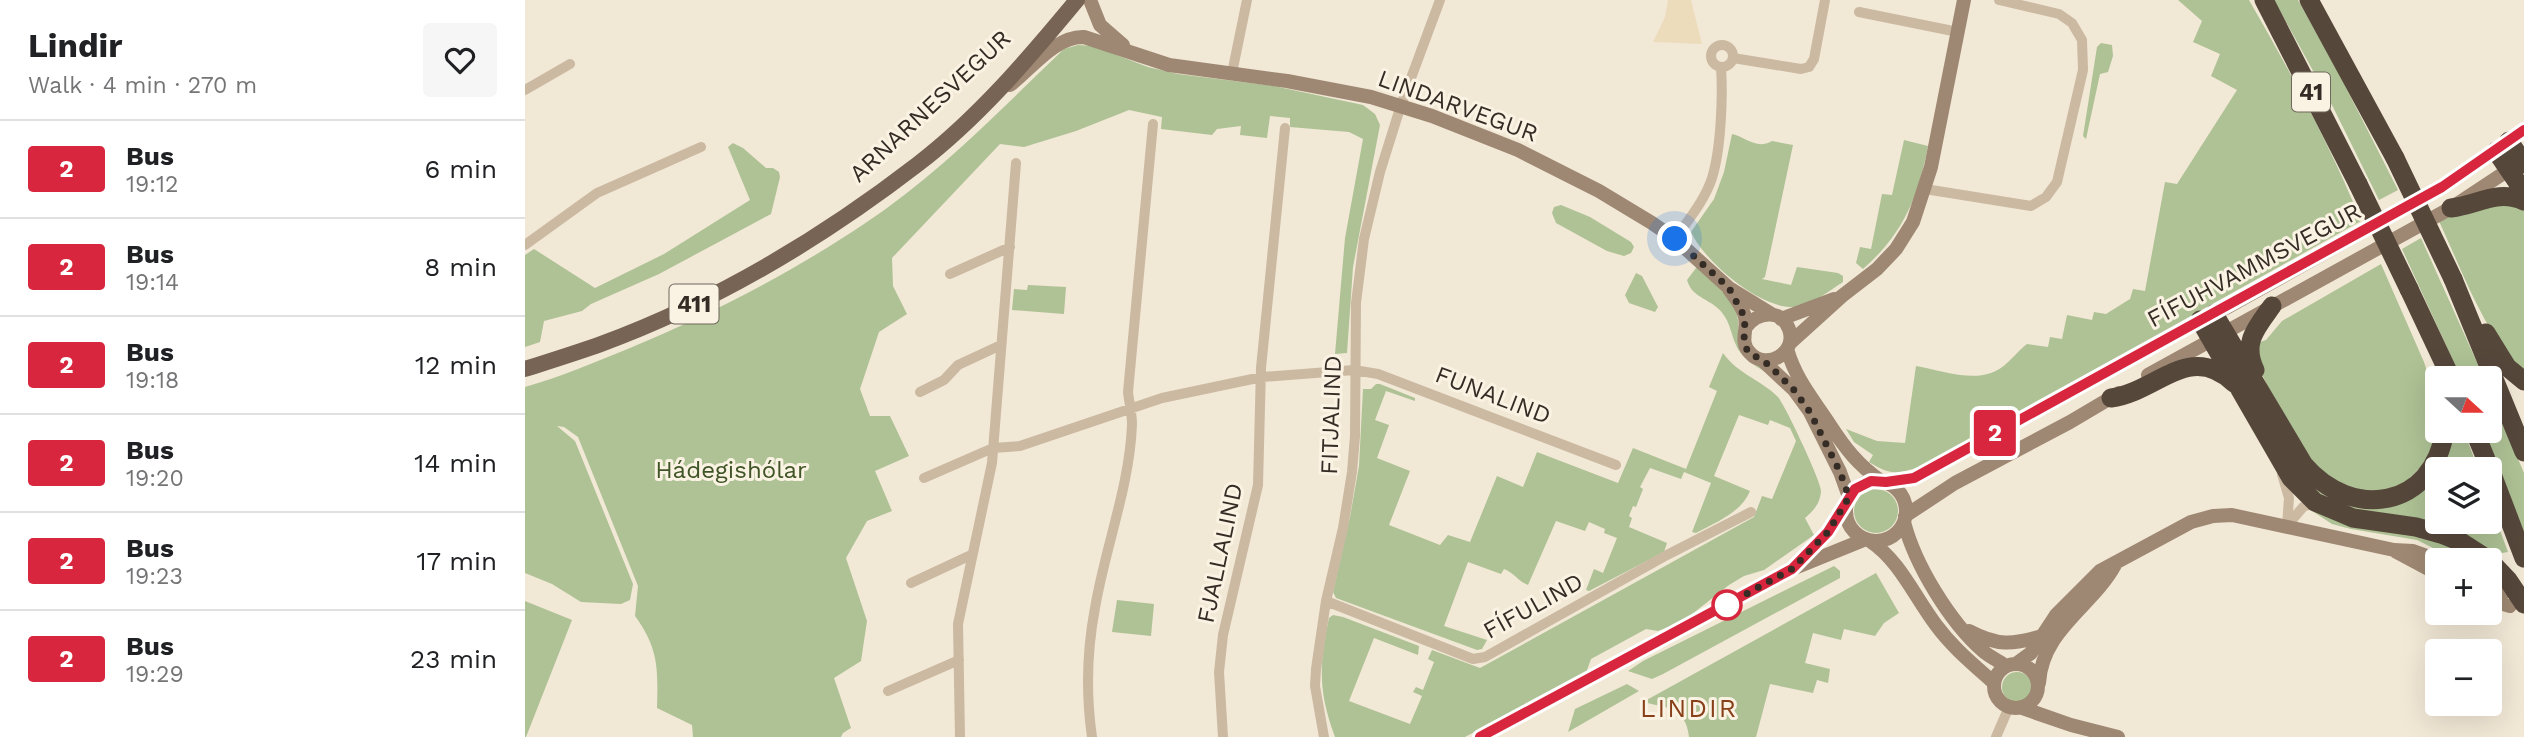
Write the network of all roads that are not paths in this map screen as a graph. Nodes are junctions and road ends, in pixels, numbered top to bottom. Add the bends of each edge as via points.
1 (1066, 0) edge
2 (1077, 0) edge
3 (1090, 0) edge
4 (1247, 0) edge
5 (1440, 0) edge
6 (1825, 0) edge
7 (1964, 0) edge
8 (1999, 0) edge
9 (2264, 0) edge
10 (2309, 0) edge
11 (1859, 12) dead end
12 (1958, 32) junction
13 (1135, 55) junction
14 (1733, 58) junction
15 (570, 64) dead end
16 (1721, 67) junction
17 (1232, 73) junction
18 (525, 90) edge
19 (1401, 105) junction
20 (978, 110) junction
21 (1153, 124) dead end
22 (1285, 128) dead end
23 (2510, 141) edge
24 (701, 147) dead end
25 (1016, 163) dead end
26 (2520, 164) edge
27 (1925, 188) junction
28 (2524, 192) edge
29 (2524, 201) edge
30 (2451, 208) junction
31 (850, 212) junction
32 (1675, 239) junction
33 (525, 246) edge
34 (1010, 247) junction
35 (950, 274) dead end
36 (1729, 288) junction
37 (1842, 296) junction
38 (2271, 306) junction
39 (2465, 307) junction
40 (1777, 317) junction
41 (2207, 317) junction
42 (2426, 326) junction
43 (1746, 327) junction
44 (2218, 335) junction
45 (1002, 345) junction
46 (1789, 346) junction
47 (1763, 360) junction
48 (2433, 366) edge
49 (2445, 366) edge
50 (525, 369) edge
51 (1354, 370) junction
52 (1262, 377) junction
53 (2524, 381) edge
54 (2240, 389) junction
55 (919, 392) dead end
56 (2111, 398) junction
57 (2267, 401) junction
58 (1130, 408) junction
59 (2442, 443) edge
60 (993, 447) junction
61 (2524, 452) edge
62 (2279, 458) junction
63 (1616, 465) dead end
64 (924, 478) dead end
65 (1883, 482) junction
66 (1848, 500) junction
67 (2502, 500) edge
68 (2315, 502) junction
69 (1751, 512) dead end
70 (1905, 519) junction
71 (2287, 526) junction
72 (1868, 540) junction
73 (2470, 548) edge
74 (2394, 550) junction
75 (971, 555) junction
76 (2425, 555) edge
77 (2524, 558) edge
78 (2115, 565) junction
79 (2425, 567) edge
80 (1792, 569) junction
81 (2502, 574) edge
82 (911, 583) dead end
83 (2507, 598) edge
84 (1326, 601) junction
85 (1962, 627) junction
86 (2042, 636) junction
87 (959, 660) junction
88 (2011, 665) junction
89 (1994, 682) junction
90 (2038, 688) junction
91 (888, 691) dead end
92 (2015, 707) junction
93 (2056, 719) junction
94 (1325, 734) edge
95 (960, 737) edge
96 (1092, 737) edge
97 (1223, 737) edge
98 (1480, 737) edge
99 (1996, 737) edge
100 (2118, 737) edge

1 - 31 main road, ARNARNESVEGUR / 411 via 971,105
2 - 20 main road, ARNARNESVEGUR / 411
3 - 13 street, LINDARVEGUR via 1100,25
4 - 17 street
5 - 19 street, FITJALIND
6 - 14 street via 1809,67
7 - 12 street
8 - 27 street via 2059,14 2072,23 2082,40 2083,70 2057,182 2041,201 2024,206
9 - 42 highway, 41, bridge
10 - 39 highway, 41, bridge via 2395,158
11 - 12 street
12 - 27 street
13 - 17 street, LINDARVEGUR via 1169,65
13 - 20 street, LINDARVEGUR via 1091,38 1065,40
14 - 16 street
14 - 16 street via 1727,47 1714,48 1712,62
15 - 18 street
16 - 32 street via 1722,106 1712,178
17 - 19 street, LINDARVEGUR
19 - 32 street, LINDARVEGUR via 1558,169
19 - 51 street, FITJALIND via 1364,239
20 - 31 main road, ARNARNESVEGUR / 411 via 920,163
21 - 58 street
22 - 52 street, FJALLALIND
23 - 26 highway
23 - 41 street, FÍFUHVAMMSVEGUR via 2442,187
24 - 33 street via 597,193
25 - 34 street
26 - 28 highway
26 - 30 street, FÍFUHVAMMSVEGUR
27 - 37 street via 1913,222 1896,249
29 - 30 highway via 2493,195
30 - 38 street, FÍFUHVAMMSVEGUR
31 - 50 main road, ARNARNESVEGUR / 411 via 816,237 676,313
32 - 36 street, LINDARVEGUR
34 - 35 street
34 - 45 street
36 - 40 street, LINDARVEGUR
36 - 43 street, LINDARVEGUR via 1743,311
37 - 40 street
37 - 46 street
38 - 44 street, FÍFUHVAMMSVEGUR
38 - 57 highway via 2249,347
39 - 53 highway via 2507,367
39 - 61 highway, 41
40 - 43 street via 1757,316
40 - 46 street via 1789,330
41 - 44 highway
41 - 65 street, FÍFUHVAMMSVEGUR via 1914,478
42 - 48 highway
42 - 49 highway, 41
43 - 47 street via 1746,348
44 - 54 highway
44 - 56 street, FÍFUHVAMMSVEGUR
44 - 57 highway
45 - 55 street via 958,365 944,380
45 - 60 street
46 - 47 street via 1777,359
46 - 65 street via 1801,383 1845,449
47 - 66 street via 1810,412 1840,472
51 - 52 street
51 - 63 street, FUNALIND via 1378,374
51 - 84 street, FITJALIND via 1352,472
52 - 58 street
52 - 97 street, FJALLALIND via 1258,485 1219,671
54 - 56 highway via 2219,372 2194,365 2132,394
54 - 62 highway
56 - 70 street, FÍFUHVAMMSVEGUR via 1955,483
57 - 59 highway via 2316,479 2361,500 2399,496 2421,481
58 - 60 street via 1020,446
58 - 96 street via 1129,451 1090,645
60 - 64 street
60 - 75 street
62 - 68 highway
62 - 71 street via 2289,498
65 - 66 street via 1862,484
65 - 70 street via 1899,492
66 - 72 street via 1847,521
66 - 80 street via 1828,532
67 - 77 highway
68 - 71 street via 2303,507
68 - 73 highway via 2353,518 2441,534
69 - 84 street, FÍFULIND via 1485,657 1473,659
70 - 72 street via 1886,539
70 - 85 street via 1913,550
71 - 74 street
71 - 78 street via 2232,515 2213,516 2140,547
72 - 80 street
72 - 89 street via 1892,559 1952,645
74 - 76 street
74 - 79 street
75 - 82 street
75 - 87 street via 958,624
78 - 86 street via 2085,584
78 - 90 street via 2108,579 2054,639 2043,658
80 - 98 street
81 - 83 highway via 2508,580
84 - 94 street, FITJALIND via 1316,669
85 - 86 street via 2009,644
85 - 88 street via 1984,652
86 - 88 street via 2031,653
87 - 91 street
87 - 95 street
88 - 89 street
88 - 90 street via 2033,671
89 - 92 street via 1997,697
90 - 92 street via 2030,704
90 - 93 street via 2042,704
92 - 93 street
92 - 99 street
93 - 100 street

